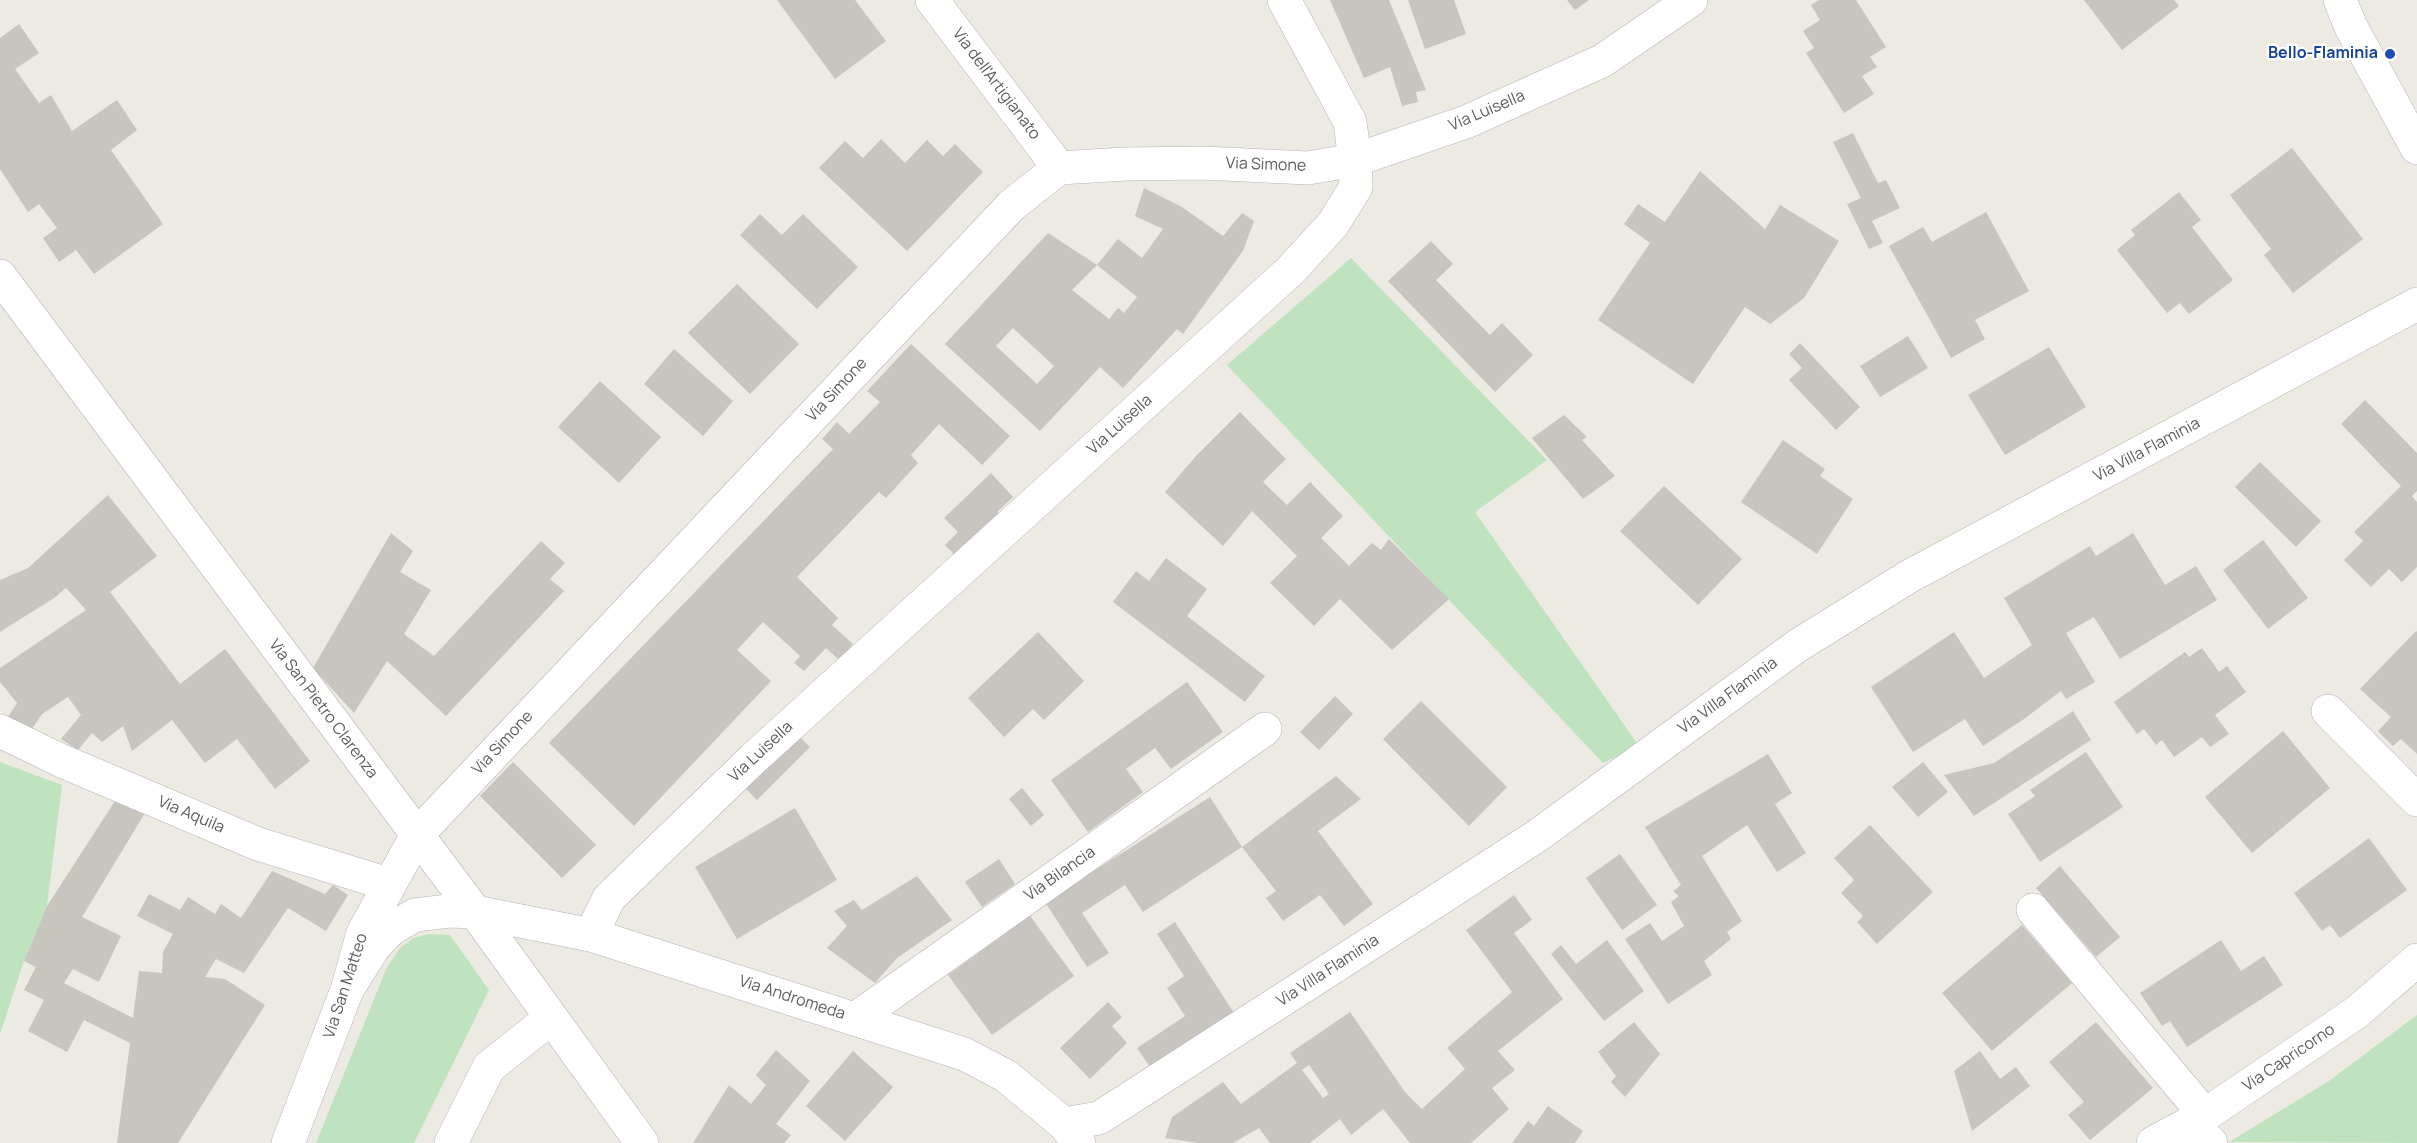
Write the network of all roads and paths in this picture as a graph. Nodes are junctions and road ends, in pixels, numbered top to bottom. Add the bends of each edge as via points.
1 (932, 0) edge
2 (1284, 0) edge
3 (1691, 0) edge
4 (2340, 0) edge
5 (2417, 148) edge
6 (1356, 160) junction
7 (1059, 168) junction
8 (0, 276) edge
9 (2417, 304) edge
10 (2328, 711) dead end
11 (1265, 729) dead end
12 (0, 731) edge
13 (2417, 800) edge
14 (417, 835) junction
15 (388, 884) junction
16 (2033, 910) dead end
17 (476, 912) junction
18 (591, 935) junction
19 (2417, 960) edge
20 (347, 990) junction
21 (551, 1018) junction
22 (855, 1019) junction
23 (2202, 1127) edge
24 (1072, 1133) edge
25 (288, 1143) edge
26 (451, 1143) edge
27 (642, 1143) edge
28 (2153, 1143) edge

1 - 7 street, Via dell'Artigianato
2 - 6 street via 1350,122
3 - 6 street, Via Luisella via 1602,61 1466,122
4 - 5 street
6 - 7 street, Via Simone via 1308,168 1203,163
6 - 18 street, Via Luisella via 1356,187 1333,224 1291,270 754,758 609,898
7 - 14 street, Via Simone via 1004,214
8 - 14 street, Via San Pietro Clarenza
9 - 24 street, Via Villa Flaminia via 1908,577 1797,646 1527,842
10 - 13 street
11 - 22 street, Via Bilancia
12 - 15 street, Via Aquila via 258,844
14 - 15 street, Via San Matteo
14 - 17 street, Via San Pietro Clarenza
15 - 20 street, Via San Matteo via 363,933
16 - 23 street
17 - 18 street, Via Andromeda
17 - 20 street, Via Andromeda via 415,915 391,928
17 - 21 street, Via San Pietro Clarenza
18 - 22 street, Via Andromeda
19 - 23 street, Via Capricorno via 2357,1012
20 - 25 street, Via San Matteo
21 - 26 street via 489,1067
21 - 27 street, Via San Pietro Clarenza
22 - 24 street, Via Andromeda via 964,1054 1006,1076
23 - 28 street, Via Capricorno

